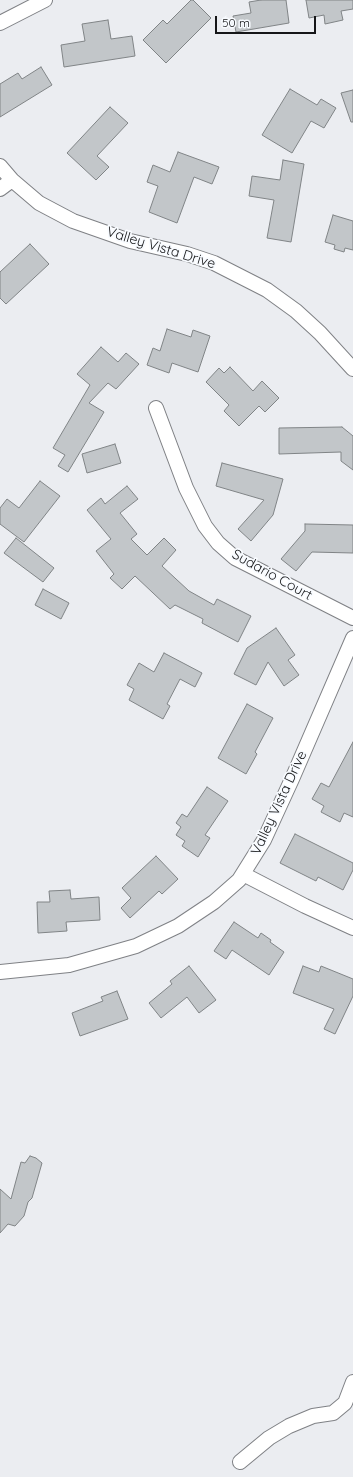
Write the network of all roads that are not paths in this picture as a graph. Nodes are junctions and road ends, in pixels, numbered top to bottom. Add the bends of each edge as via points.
1 (45, 0) edge
2 (0, 23) edge
3 (0, 166) edge
4 (12, 180) junction
5 (0, 189) edge
6 (353, 370) edge
7 (156, 408) dead end
8 (353, 618) edge
9 (353, 638) edge
10 (243, 874) junction
11 (353, 928) edge
12 (0, 972) edge
13 (353, 1382) edge
14 (240, 1462) dead end

1 - 2 street
3 - 4 street, Valley Vista Drive
4 - 5 street
4 - 6 street, Valley Vista Drive via 39,202 73,221 130,241 214,263 267,290 320,333
7 - 8 street, Sudario Court via 186,488 205,526 218,544 235,558
9 - 10 street, Valley Vista Drive via 264,840
10 - 11 street
10 - 12 street, Valley Vista Drive via 214,902 160,936 68,965
13 - 14 street via 344,1403 333,1413 313,1416 289,1426 269,1438

